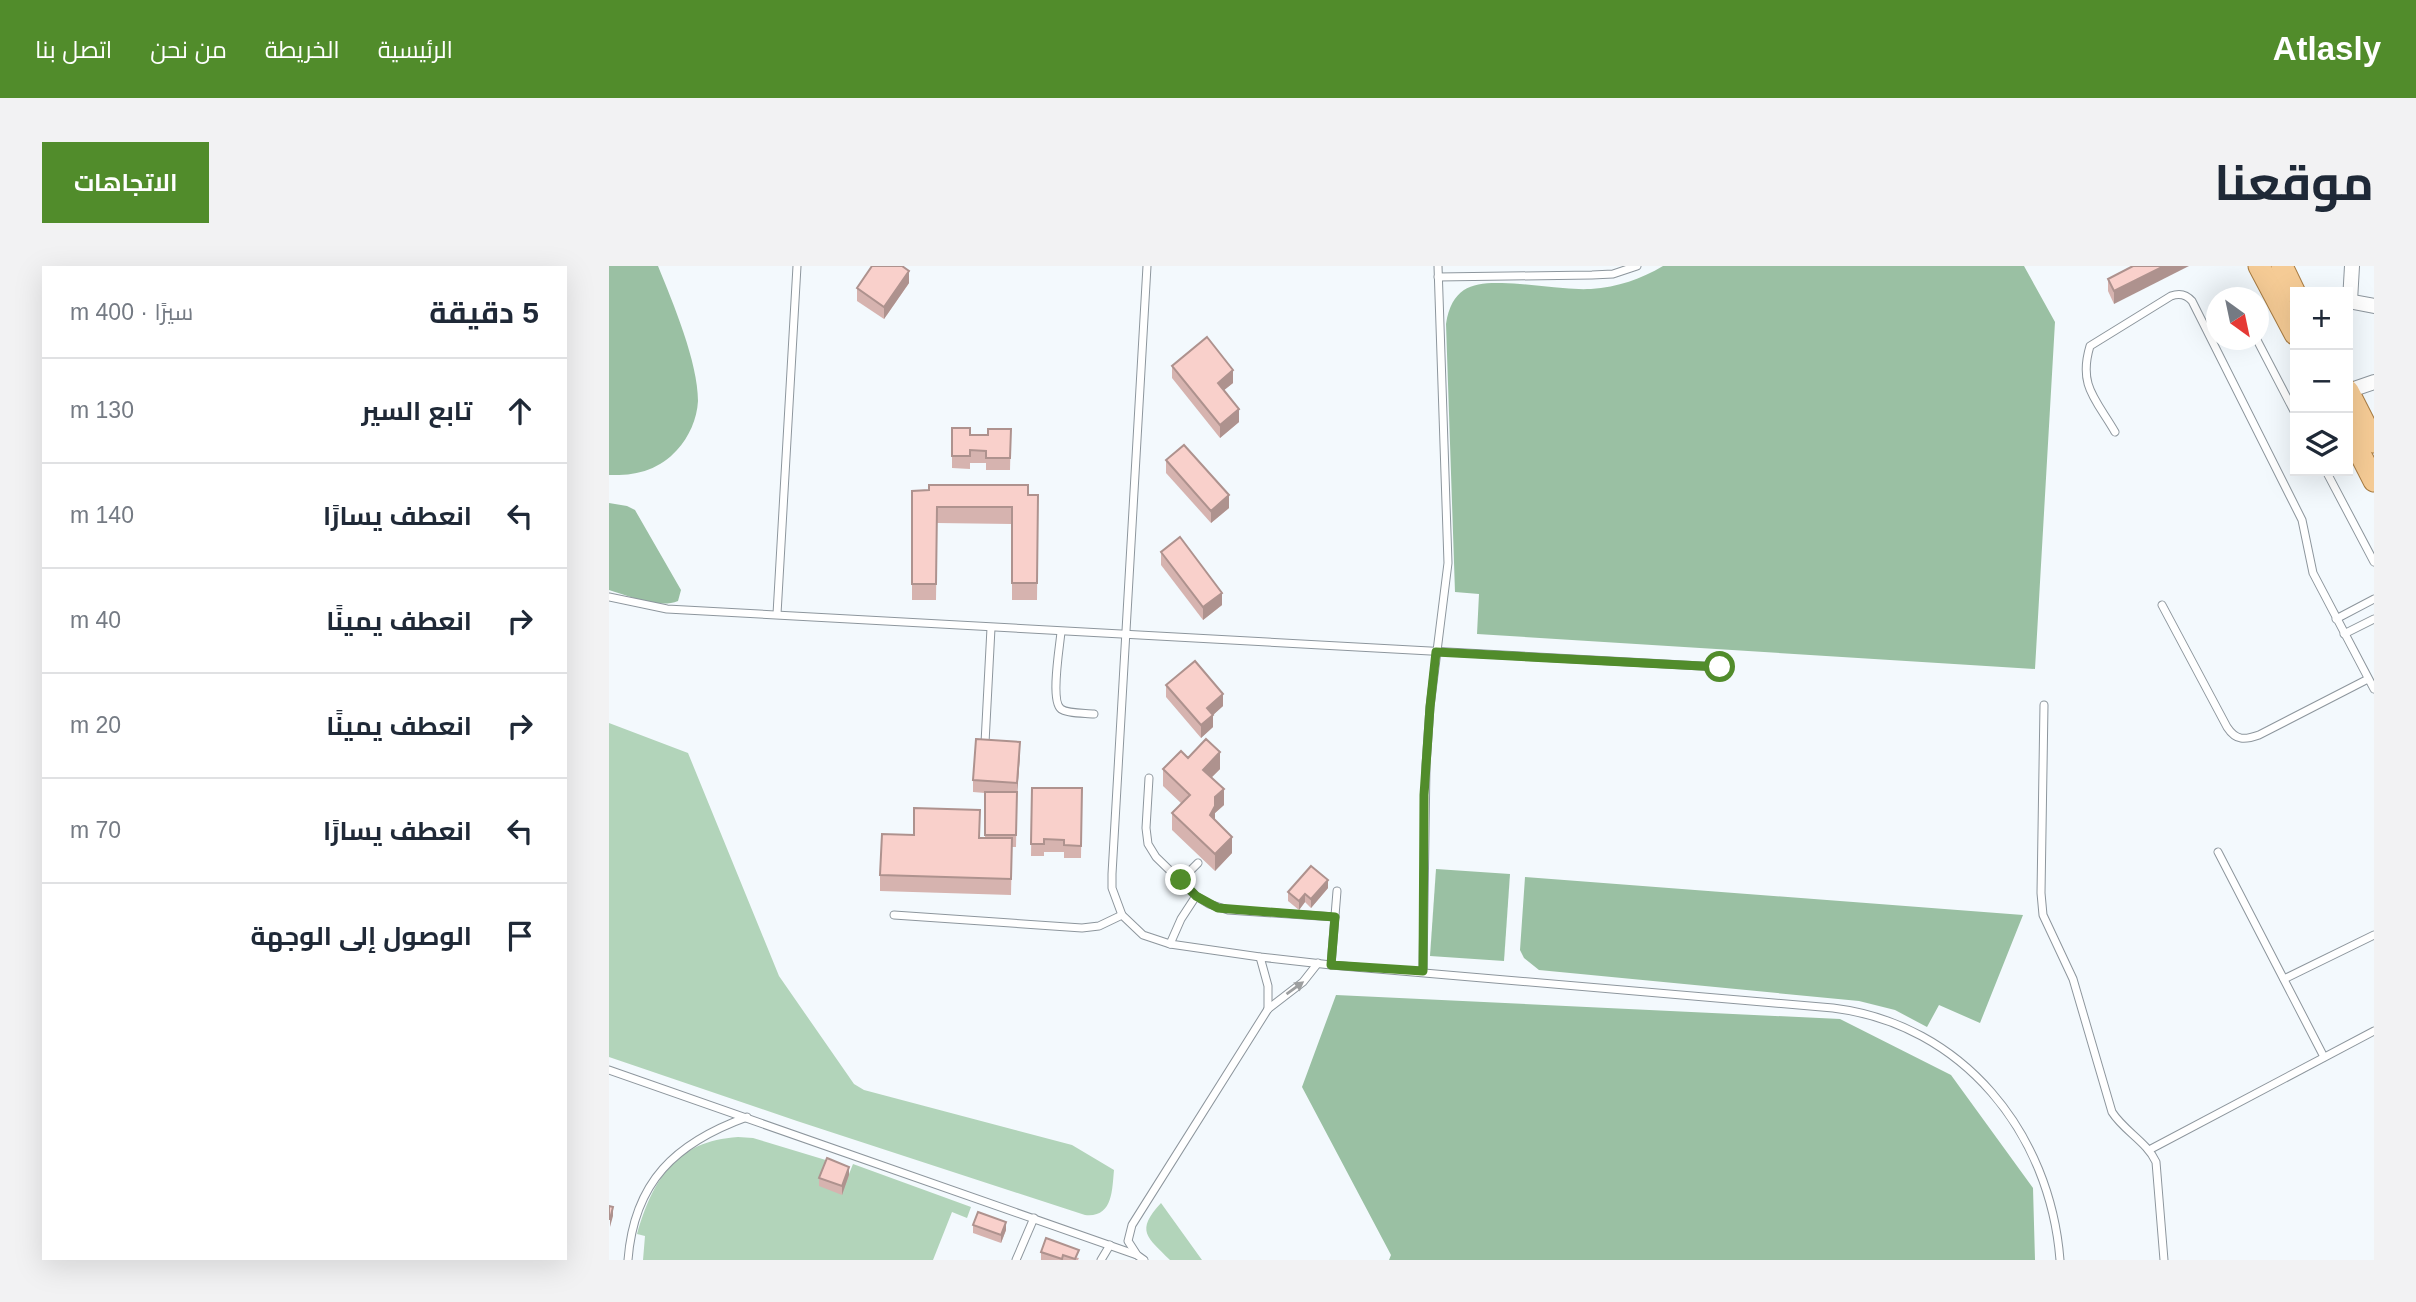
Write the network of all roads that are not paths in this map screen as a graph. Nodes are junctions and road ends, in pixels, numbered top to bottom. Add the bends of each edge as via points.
1 (797, 266) edge
2 (1147, 266) edge
3 (1438, 266) edge
4 (1637, 266) edge
5 (2259, 266) edge
6 (2282, 266) edge
7 (2352, 266) edge
8 (1438, 277) junction
9 (2292, 287) edge
10 (2350, 287) edge
11 (2353, 302) edge
12 (2374, 306) edge
13 (2290, 313) edge
14 (2262, 350) edge
15 (2374, 382) edge
16 (2353, 389) edge
17 (2353, 401) edge
18 (2290, 403) edge
19 (2115, 432) dead end
20 (2353, 440) edge
21 (2374, 442) edge
22 (2329, 476) edge
23 (2374, 481) edge
24 (2374, 562) edge
25 (609, 597) edge
26 (2374, 599) edge
27 (2162, 605) dead end
28 (777, 614) junction
29 (2336, 619) junction
30 (2374, 619) edge
31 (991, 628) junction
32 (1061, 632) junction
33 (2344, 634) junction
34 (1126, 635) junction
35 (1436, 652) junction
36 (1720, 667) dead end
37 (2368, 679) junction
38 (2374, 689) edge
39 (2044, 705) dead end
40 (1094, 713) dead end
41 (985, 743) edge
42 (1149, 778) dead end
43 (2218, 852) dead end
44 (1198, 863) dead end
45 (1181, 880) junction
46 (1338, 891) dead end
47 (1196, 896) junction
48 (894, 915) dead end
49 (1122, 915) junction
50 (1335, 917) junction
51 (2374, 934) edge
52 (1171, 944) junction
53 (1260, 957) junction
54 (1318, 964) junction
55 (1331, 965) junction
56 (1423, 971) junction
57 (2284, 979) junction
58 (1268, 1009) junction
59 (2374, 1031) edge
60 (2324, 1057) junction
61 (609, 1070) edge
62 (747, 1117) junction
63 (2149, 1150) junction
64 (1034, 1218) junction
65 (1109, 1245) junction
66 (1140, 1258) edge
67 (628, 1260) edge
68 (1016, 1260) edge
69 (1101, 1260) edge
70 (2060, 1260) edge
71 (2164, 1260) edge

1 - 28 lane
2 - 34 lane
3 - 8 lane
4 - 8 lane via 1613,274
5 - 13 main road
6 - 9 main road
7 - 10 street
8 - 35 lane via 1448,563
11 - 12 street
14 - 18 lane
15 - 16 street
17 - 21 main road
19 - 29 lane via 2086,383 2089,346 2171,296 2186,295 2302,520 2310,563
20 - 23 main road
22 - 24 lane
25 - 28 lane via 667,609
26 - 29 lane
27 - 37 lane via 2227,727 2239,739 2259,735
28 - 31 lane
29 - 33 lane
30 - 33 lane
31 - 32 lane
31 - 41 lane
32 - 34 lane
32 - 40 lane via 1058,705 1067,711
33 - 37 lane
34 - 35 lane
34 - 49 lane via 1112,874
35 - 36 lane
35 - 56 lane via 1424,795
37 - 38 lane
39 - 63 lane via 2043,915 2073,979 2112,1112
42 - 45 lane via 1148,844
43 - 57 lane
44 - 45 lane
45 - 47 lane
46 - 50 lane
47 - 50 lane via 1228,910
47 - 52 lane
48 - 49 lane via 1091,928
49 - 52 lane via 1143,935
50 - 55 lane
51 - 57 lane
52 - 53 lane
53 - 54 lane
53 - 58 lane
54 - 55 lane
58 -> 54 lane
55 - 56 lane
56 - 70 lane via 1833,1008 1892,1021 1960,1063 2008,1112 2042,1174 2055,1219
57 - 60 lane
58 - 66 lane via 1132,1225 1128,1241
59 - 60 lane
60 - 63 lane
61 - 62 lane
62 - 64 lane
62 - 67 lane via 698,1140 658,1174 636,1213
63 - 71 lane via 2156,1162
64 - 65 lane
64 - 68 lane
65 - 66 lane
65 - 69 lane

